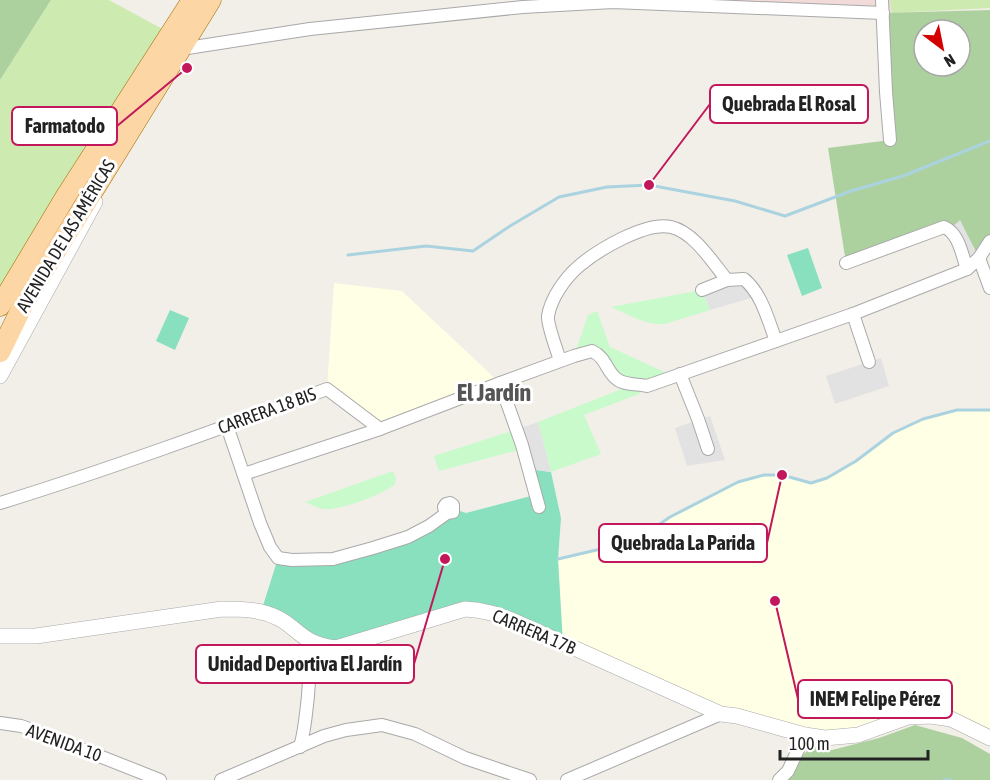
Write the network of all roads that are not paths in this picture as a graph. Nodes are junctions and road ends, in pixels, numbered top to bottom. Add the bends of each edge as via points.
1 (211, 0) edge
2 (882, 0) edge
3 (188, 7) edge
4 (883, 13) junction
5 (182, 49) junction
6 (890, 140) dead end
7 (117, 153) junction
8 (990, 241) edge
9 (979, 258) junction
10 (846, 263) dead end
11 (967, 268) junction
12 (727, 280) junction
13 (990, 288) edge
14 (702, 290) dead end
15 (0, 306) edge
16 (852, 314) junction
17 (776, 341) junction
18 (0, 352) edge
19 (560, 360) junction
20 (869, 362) dead end
21 (680, 374) junction
22 (0, 376) edge
23 (500, 382) junction
24 (227, 426) junction
25 (380, 429) junction
26 (708, 449) dead end
27 (244, 474) junction
28 (0, 502) edge
29 (539, 507) dead end
30 (447, 513) dead end
31 (0, 636) edge
32 (309, 640) junction
33 (336, 648) junction
34 (310, 666) junction
35 (721, 714) junction
36 (306, 717) junction
37 (0, 723) edge
38 (805, 735) junction
39 (324, 736) junction
40 (990, 738) edge
41 (300, 747) junction
42 (160, 780) edge
43 (221, 780) edge
44 (530, 780) edge
45 (567, 780) edge
46 (779, 780) edge

1 - 5 main road, AVENIDA DE LAS AMÉRICAS
2 - 4 street
3 - 5 main road via 174,42
3 - 15 main road, AVENIDA DE LAS AMÉRICAS
4 - 5 street via 613,2 333,27
4 - 6 street
5 - 7 main road, AVENIDA DE LAS AMÉRICAS
7 - 18 main road, AVENIDA DE LAS AMÉRICAS via 24,303
7 - 22 street via 89,215
8 - 9 street
9 - 11 street
9 - 13 street
10 - 11 street via 944,227 954,235
11 - 16 street
12 - 14 street
12 - 17 street via 744,279 752,286
12 - 19 street via 701,248 672,227 655,226 633,234 579,266 554,298 547,319
16 - 17 street
16 - 20 street
17 - 21 street
19 - 21 street via 592,351 600,355 616,379 647,386
19 - 23 street
21 - 26 street
23 - 25 street
23 - 29 street
24 - 25 street, CARRERA 18 BIS via 327,389
24 - 27 street
24 - 28 street, CARRERA 18 BIS
25 - 27 street
27 - 30 street via 260,523 278,558 333,559 408,537
31 - 32 street via 36,636 242,609 279,618
32 - 33 street
32 - 34 street
33 - 34 street
33 - 35 street, CARRERA 17B via 465,609 480,610 514,621
34 - 36 street
35 - 38 street, CARRERA 17B
35 - 45 street
36 - 39 street via 314,730
36 - 41 street
37 - 42 street, AVENIDA 10 via 41,733
38 - 40 street, CARRERA 17B via 858,735 908,717 931,716 951,719
38 - 46 street via 788,771
39 - 41 street
39 - 44 street via 381,724
41 - 43 street

